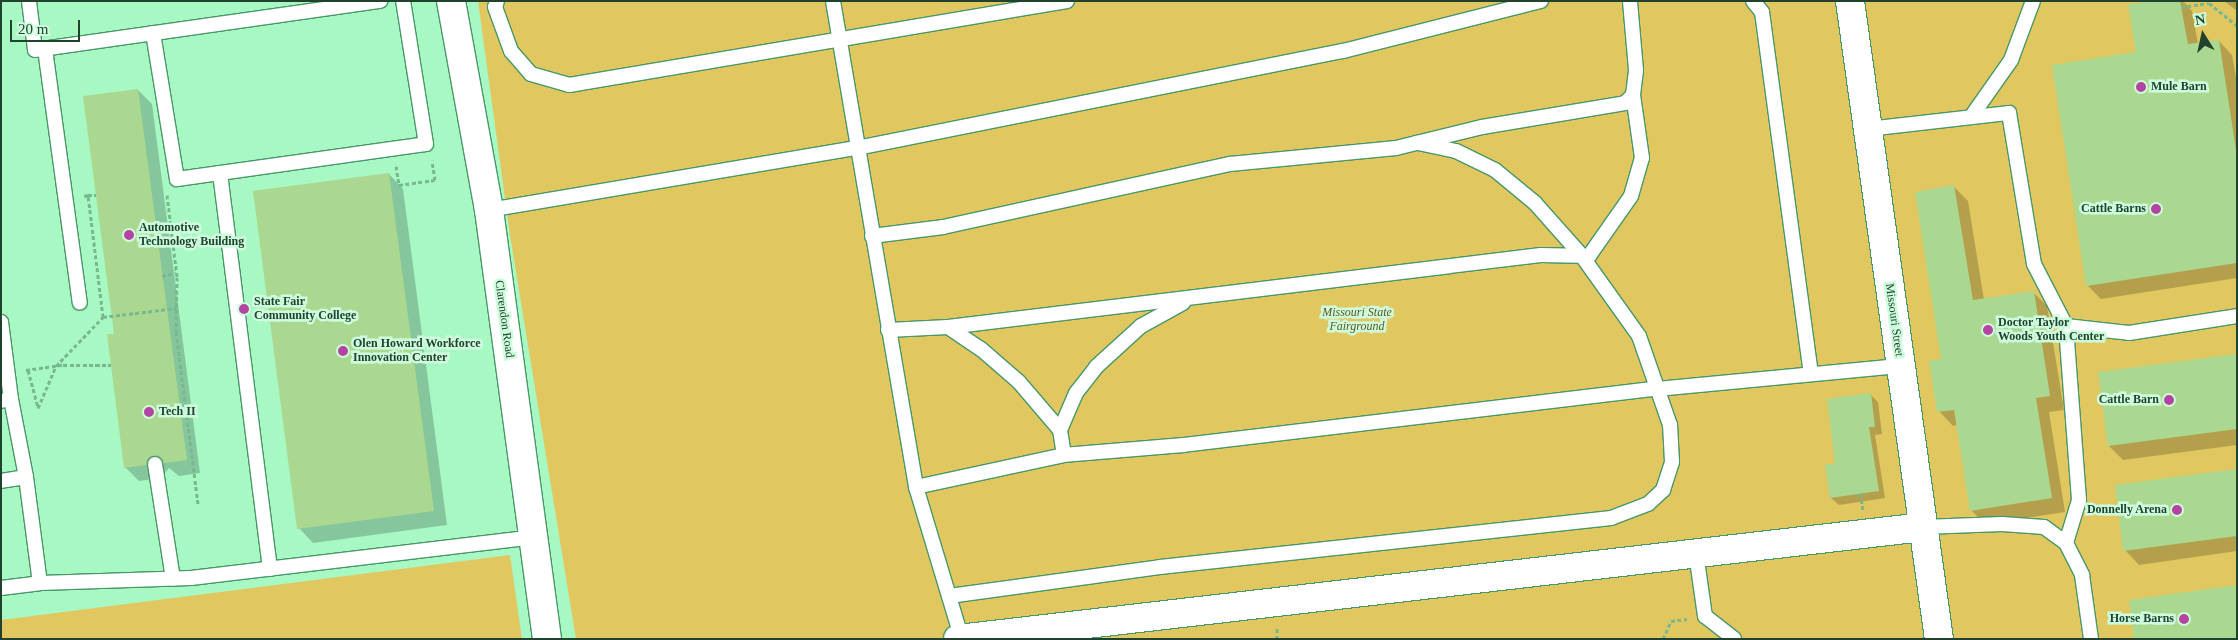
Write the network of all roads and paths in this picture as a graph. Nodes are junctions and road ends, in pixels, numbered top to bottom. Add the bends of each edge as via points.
1 (28, 1) edge
2 (382, 1) edge
3 (403, 1) edge
4 (451, 1) edge
5 (497, 1) edge
6 (834, 1) edge
7 (1067, 1) edge
8 (1540, 1) edge
9 (1630, 1) edge
10 (1753, 1) edge
11 (1850, 1) edge
12 (2033, 1) edge
13 (2181, 6) dead end
14 (2237, 26) edge
15 (153, 34) junction
16 (839, 39) junction
17 (45, 48) junction
18 (1633, 95) junction
19 (1971, 117) junction
20 (1868, 129) junction
21 (1417, 143) junction
22 (857, 148) junction
23 (220, 173) junction
24 (96, 194) dead end
25 (88, 195) dead end
26 (489, 210) junction
27 (872, 236) junction
28 (1582, 256) junction
29 (176, 273) dead end
30 (162, 276) dead end
31 (1191, 299) junction
32 (80, 303) dead end
33 (2237, 316) edge
34 (103, 317) dead end
35 (1, 322) edge
36 (2066, 326) junction
37 (948, 327) junction
38 (888, 330) junction
39 (111, 365) dead end
40 (56, 366) junction
41 (1900, 366) junction
42 (28, 370) junction
43 (8, 374) junction
44 (1811, 374) junction
45 (1656, 389) junction
46 (6, 400) edge
47 (1060, 430) junction
48 (1064, 455) junction
49 (155, 464) dead end
50 (26, 477) junction
51 (1, 481) edge
52 (916, 487) junction
53 (198, 504) dead end
54 (1922, 527) junction
55 (533, 537) junction
56 (2066, 543) junction
57 (1696, 553) junction
58 (270, 569) junction
59 (173, 579) junction
60 (40, 583) junction
61 (1, 588) edge
62 (949, 596) junction
63 (1705, 616) junction
64 (962, 638) edge
65 (547, 639) edge
66 (958, 639) edge
67 (1663, 639) edge
68 (1734, 639) edge
69 (1939, 639) edge
70 (2091, 639) edge

1 - 17 lane via 35,50
2 - 15 lane
3 - 23 lane via 426,144
4 - 26 street, Clarendon Road
5 - 16 lane via 495,7 511,51 531,74 569,85
6 - 16 lane
7 - 16 lane
8 - 22 lane via 1343,51
9 - 18 lane via 1636,70
10 - 44 lane via 1762,12
11 - 20 street, Missouri Street
12 - 19 lane via 2011,60
13 - 14 path via 2209,3
15 - 17 lane
15 - 23 lane via 177,179
16 - 22 lane
17 - 32 lane
18 - 21 lane via 1625,103
18 - 28 lane via 1642,158 1631,196 1589,256
19 - 20 lane
19 - 36 lane via 2009,113 2034,264
20 - 41 street, Missouri Street
21 - 27 lane via 1396,148 1230,164 943,227
21 - 28 lane via 1456,151 1495,170 1535,203
22 - 26 lane
22 - 27 lane
23 - 58 lane
24 - 25 path
26 - 55 street, Clarendon Road
27 - 38 lane
28 - 31 lane via 1541,255
28 - 45 lane via 1639,336
29 - 30 path
31 - 37 lane
31 - 47 lane via 1141,326 1096,367 1076,393
33 - 36 lane via 2129,333
34 - 53 path via 176,308
35 - 43 lane
36 - 56 lane via 2079,500
37 - 38 lane
37 - 47 lane via 981,349 1019,382
38 - 52 lane
39 - 40 path
40 - 42 path
40 - 42 path via 38,408
41 - 44 lane
41 - 54 street, Missouri Street
42 - 43 path
43 - 46 lane
44 - 45 lane
45 - 48 lane via 1183,445
45 - 62 lane via 1670,425 1672,462 1663,490 1648,504 1611,518 1160,567
46 - 50 lane
47 - 48 lane
48 - 52 lane
49 - 59 lane
50 - 51 lane
50 - 60 lane
52 - 62 lane
54 - 56 lane via 2002,524 2044,527
54 - 57 street
54 - 69 street, Missouri Street
55 - 58 lane
55 - 65 street, Clarendon Road
56 - 70 lane via 2082,575
57 - 63 lane
57 - 64 street
58 - 59 lane
59 - 60 lane
60 - 61 lane
62 - 64 lane
63 - 67 path via 1671,621
63 - 68 lane
64 - 66 street

